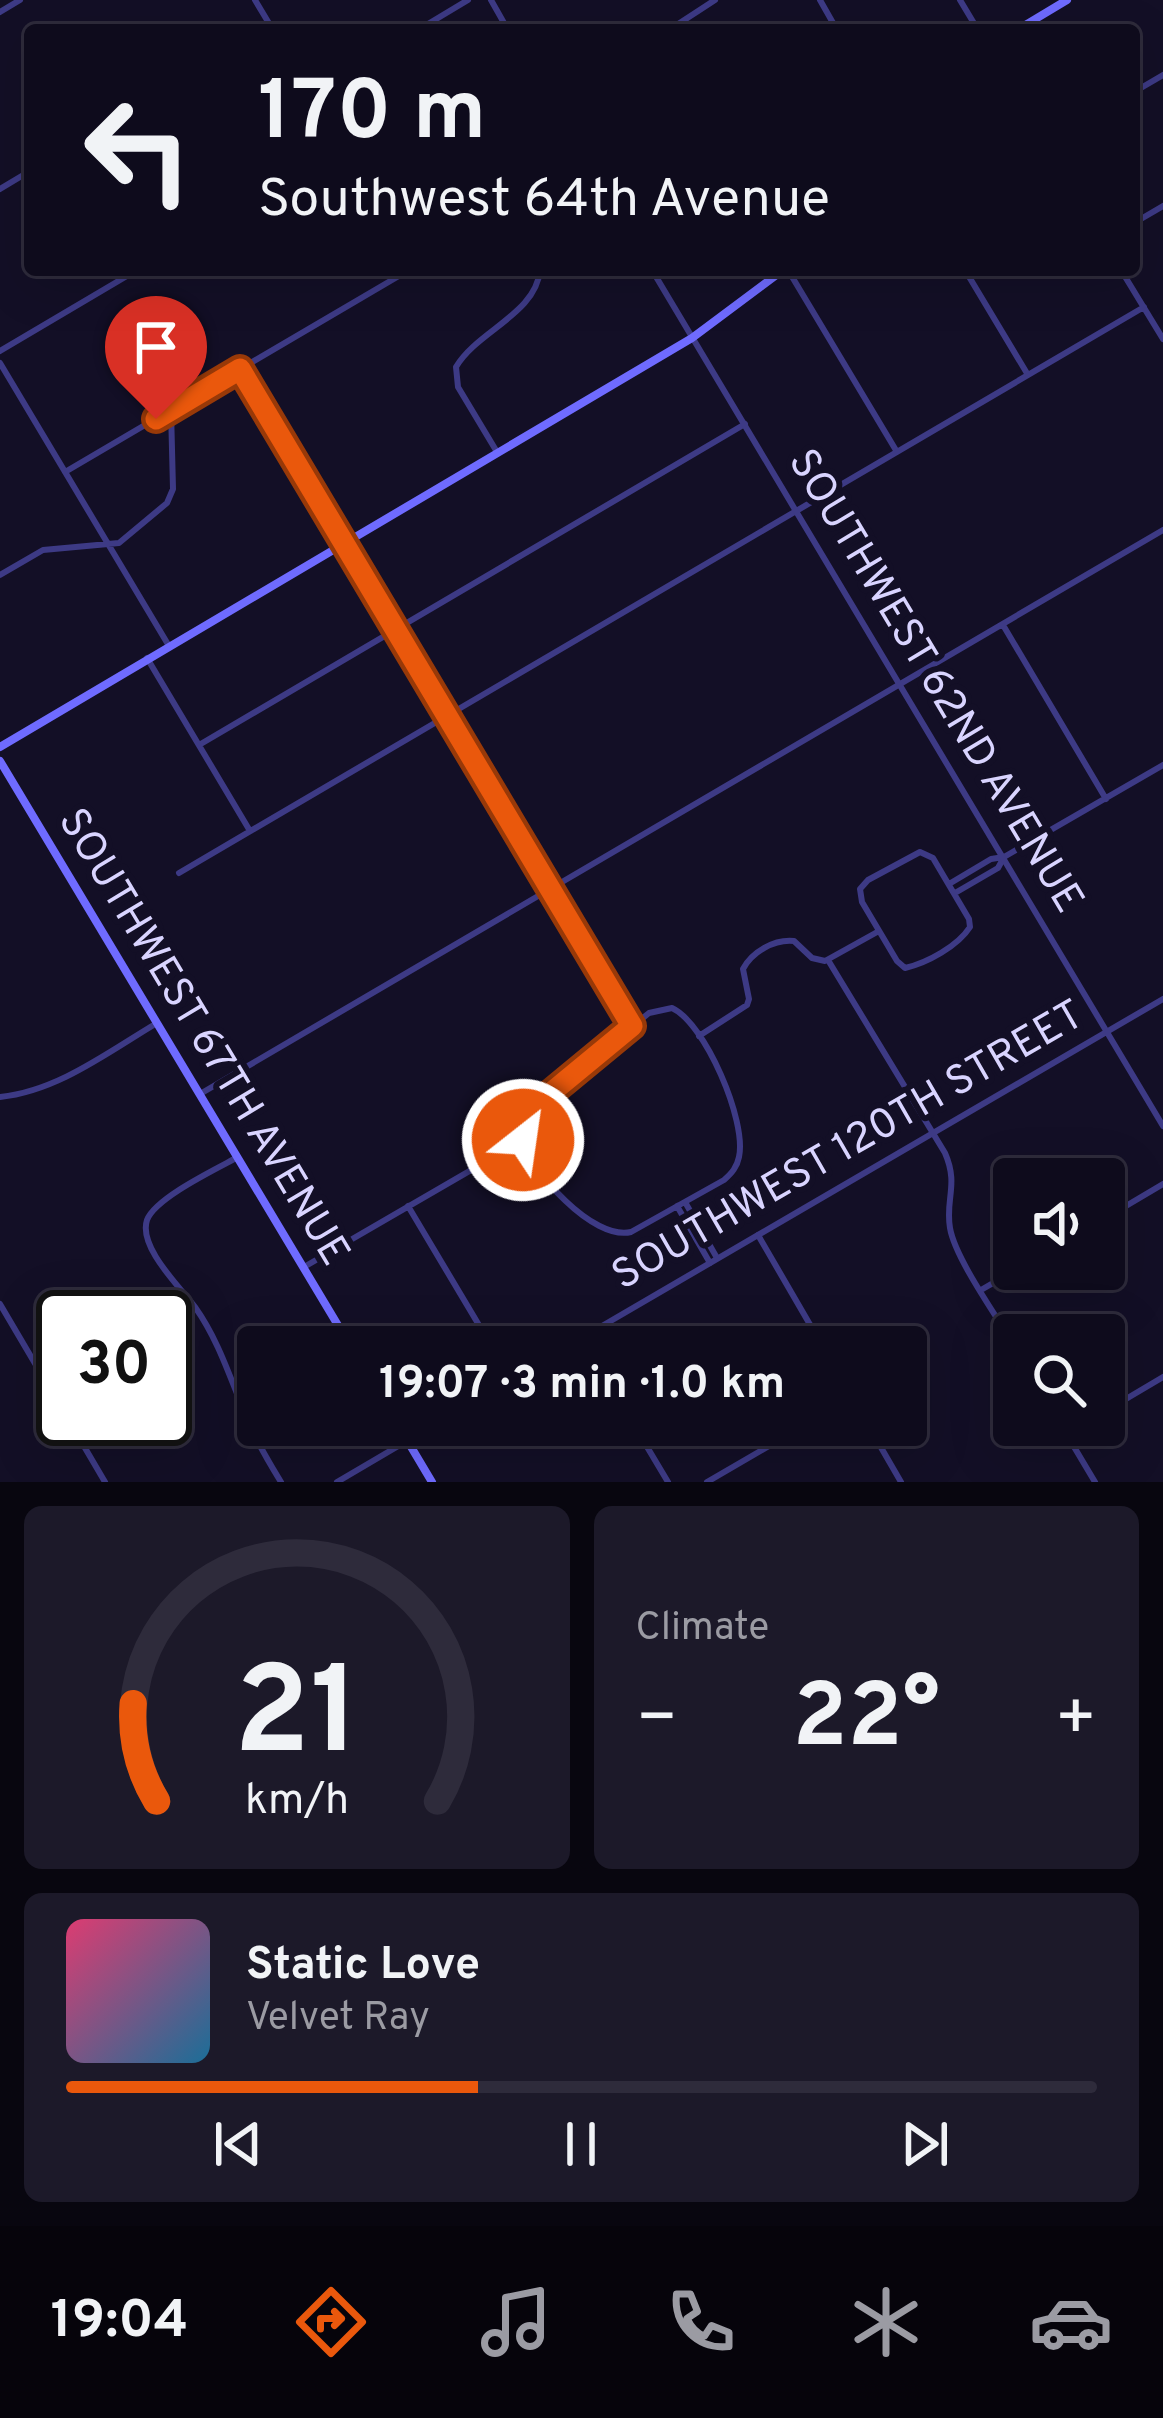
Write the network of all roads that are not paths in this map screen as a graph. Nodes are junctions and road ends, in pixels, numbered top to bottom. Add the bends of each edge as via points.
1 (468, 0) edge
2 (716, 0) edge
3 (1067, 0) edge
4 (17, 1) edge
5 (0, 12) edge
6 (428, 24) edge
7 (678, 24) edge
8 (1026, 24) edge
9 (127, 276) edge
10 (399, 276) edge
11 (538, 276) edge
12 (656, 276) edge
13 (777, 276) edge
14 (789, 276) edge
15 (969, 276) edge
16 (1125, 276) edge
17 (1144, 308) junction
18 (692, 338) junction
19 (1163, 339) edge
20 (0, 351) edge
21 (0, 363) edge
22 (240, 369) junction
23 (1028, 376) junction
24 (171, 410) junction
25 (745, 424) junction
26 (497, 452) junction
27 (897, 452) junction
28 (65, 472) junction
29 (796, 511) junction
30 (1163, 530) edge
31 (344, 543) junction
32 (109, 545) junction
33 (0, 575) edge
34 (1003, 625) junction
35 (396, 629) junction
36 (169, 646) junction
37 (147, 658) junction
38 (900, 683) junction
39 (447, 716) junction
40 (199, 745) junction
41 (0, 747) edge
42 (0, 761) edge
43 (1163, 765) edge
44 (1106, 799) junction
45 (251, 832) junction
46 (1004, 857) junction
47 (179, 873) dead end
48 (949, 884) junction
49 (551, 889) junction
50 (954, 893) junction
51 (879, 931) junction
52 (828, 960) junction
53 (1163, 999) edge
54 (157, 1023) junction
55 (632, 1026) junction
56 (1108, 1031) junction
57 (699, 1036) junction
58 (200, 1094) junction
59 (0, 1097) edge
60 (1163, 1126) edge
61 (933, 1133) junction
62 (523, 1140) junction
63 (238, 1157) junction
64 (1163, 1184) edge
65 (681, 1204) junction
66 (408, 1205) junction
67 (1125, 1207) edge
68 (758, 1235) junction
69 (714, 1261) junction
70 (304, 1267) junction
71 (993, 1283) edge
72 (981, 1290) junction
73 (0, 1304) edge
74 (995, 1314) edge
75 (339, 1326) edge
76 (480, 1326) edge
77 (602, 1326) edge
78 (811, 1326) edge
79 (36, 1365) edge
80 (1163, 1377) edge
81 (1125, 1400) edge
82 (82, 1446) edge
83 (398, 1446) edge
84 (410, 1446) edge
85 (647, 1446) edge
86 (769, 1446) edge
87 (881, 1446) edge
88 (1073, 1446) edge
89 (100, 1480) edge
90 (281, 1482) edge
91 (337, 1482) edge
92 (432, 1482) edge
93 (668, 1482) edge
94 (707, 1482) edge
95 (902, 1482) edge
96 (1095, 1482) edge

1 - 6 street
2 - 7 street
3 - 8 main road
4 - 5 street
9 - 20 street
10 - 22 street
11 - 26 street via 534,292 457,367 458,387
12 - 18 street, SOUTHWEST 62ND AVENUE
13 - 18 main road
14 - 27 street
15 - 23 street
16 - 17 street
17 - 19 street
17 - 23 street
18 - 25 street, SOUTHWEST 62ND AVENUE
18 - 26 main road
21 - 28 street
22 - 24 street
22 - 31 street
23 - 27 street
24 - 28 street
24 - 32 street via 170,499
25 - 29 street, SOUTHWEST 62ND AVENUE
25 - 35 street
26 - 31 main road
27 - 29 street
28 - 32 street
29 - 38 street, SOUTHWEST 62ND AVENUE
29 - 39 street
30 - 34 street
31 - 35 street
31 - 36 main road
32 - 33 street via 43,550
32 - 36 street
34 - 38 street
34 - 44 street
35 - 39 street
35 - 40 street
36 - 37 main road
37 - 40 street
37 - 41 main road
38 - 46 street, SOUTHWEST 62ND AVENUE
38 - 49 street
39 - 45 street
39 - 49 street
40 - 45 street
42 - 54 main road, SOUTHWEST 67TH AVENUE
43 - 44 street
44 - 46 street
45 - 47 street
46 - 48 street
46 - 50 street
46 - 56 street, SOUTHWEST 62ND AVENUE
48 - 50 street
48 - 51 street via 924,852 865,882 862,902
49 - 55 street
49 - 58 street
50 - 51 street via 969,931 913,967 897,962
51 - 52 street
52 - 57 street via 816,961 794,941 763,950 743,969 747,1005
52 - 61 street
53 - 56 street, SOUTHWEST 120TH STREET
54 - 58 main road, SOUTHWEST 67TH AVENUE
54 - 59 street via 51,1084
55 - 57 street via 672,1008
55 - 62 street via 529,1111
56 - 60 street, SOUTHWEST 62ND AVENUE
56 - 61 street, SOUTHWEST 120TH STREET
57 - 65 street via 726,1086 740,1154 730,1175
58 - 63 main road, SOUTHWEST 67TH AVENUE
61 - 68 street, SOUTHWEST 120TH STREET
61 - 72 street via 952,1174 952,1238
62 - 65 street via 556,1191 607,1230 631,1232
62 - 66 street
63 - 70 main road, SOUTHWEST 67TH AVENUE
63 - 90 street via 160,1204 146,1229 213,1336
64 - 67 street
65 - 69 street
66 - 70 street
66 - 76 street
68 - 69 street, SOUTHWEST 120TH STREET
68 - 78 street
69 - 77 street, SOUTHWEST 120TH STREET
70 - 75 main road, SOUTHWEST 67TH AVENUE
71 - 72 street
72 - 74 street
73 - 79 street
80 - 81 street
82 - 89 street
83 - 91 street
84 - 92 main road
85 - 93 street
86 - 94 street
87 - 95 street
88 - 96 street

